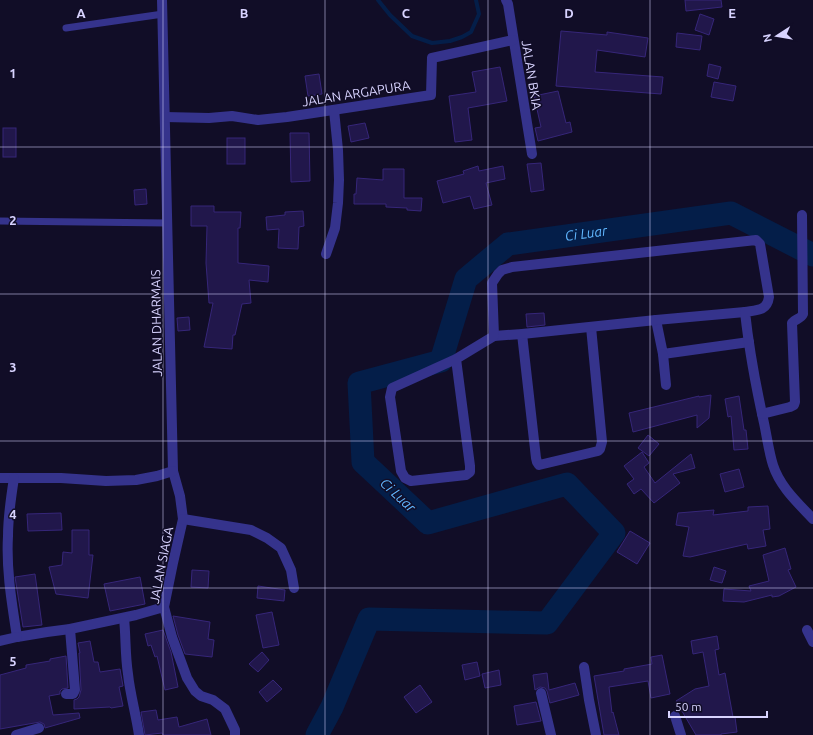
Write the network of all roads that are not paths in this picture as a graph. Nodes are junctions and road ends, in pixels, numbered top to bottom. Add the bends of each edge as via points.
1 (162, 0) edge
2 (506, 0) edge
3 (163, 14) junction
4 (66, 28) dead end
5 (513, 40) junction
6 (334, 110) junction
7 (164, 117) junction
8 (532, 154) dead end
9 (802, 215) dead end
10 (0, 221) edge
11 (167, 223) junction
12 (326, 254) dead end
13 (745, 312) junction
14 (656, 320) junction
15 (591, 327) junction
16 (522, 334) junction
17 (494, 336) junction
18 (749, 342) junction
19 (663, 354) junction
20 (456, 359) junction
21 (666, 385) dead end
22 (762, 414) junction
23 (173, 471) junction
24 (0, 478) edge
25 (14, 478) junction
26 (813, 518) edge
27 (183, 519) junction
28 (294, 588) dead end
29 (164, 607) junction
30 (124, 618) junction
31 (70, 630) junction
32 (808, 630) dead end
33 (17, 637) junction
34 (0, 641) edge
35 (813, 642) edge
36 (584, 667) dead end
37 (541, 693) dead end
38 (66, 694) dead end
39 (675, 716) dead end
40 (39, 728) dead end
41 (16, 735) edge
42 (138, 735) edge
43 (235, 735) edge
44 (551, 735) edge
45 (596, 735) edge
46 (681, 735) edge

1 - 3 street, JALAN DHARMAIS
2 - 5 street, JALAN BKIA
3 - 4 lane
3 - 7 street, JALAN DHARMAIS
5 - 6 street, JALAN ARGAPURA via 432,58 431,95
5 - 8 street, JALAN BKIA
6 - 7 street, JALAN ARGAPURA via 258,120 232,116
6 - 12 street via 338,150 338,203 335,228
7 - 11 street, JALAN DHARMAIS
9 - 22 street via 803,314 792,323 796,402 794,406
10 - 11 lane
11 - 23 street, JALAN DHARMAIS
13 - 14 street
13 - 17 street via 762,310 769,297 760,244 756,240 502,270 492,283
13 - 18 street
14 - 15 street
14 - 19 street
15 - 16 street
15 - 16 street via 602,442 600,449 539,465 536,458
16 - 17 street
17 - 20 street
18 - 19 street
18 - 22 street
19 - 21 street
20 - 20 street via 390,391 401,471 405,478 411,481 466,475 470,472
22 - 26 street via 773,466 793,498
23 - 25 street via 136,480
23 - 27 street, JALAN SIAGA
24 - 25 street
25 - 33 street via 8,537 9,581
27 - 28 street via 251,530 267,538 281,548 291,570
27 - 29 street, JALAN SIAGA
29 - 30 street
29 - 43 street, JALAN SIAGA via 187,678 201,696 213,700 225,709
30 - 31 street
30 - 42 street via 128,675
31 - 33 street
31 - 38 street via 76,690 73,694
32 - 35 street
33 - 34 street
36 - 45 street
37 - 44 street
39 - 46 street
40 - 41 street

